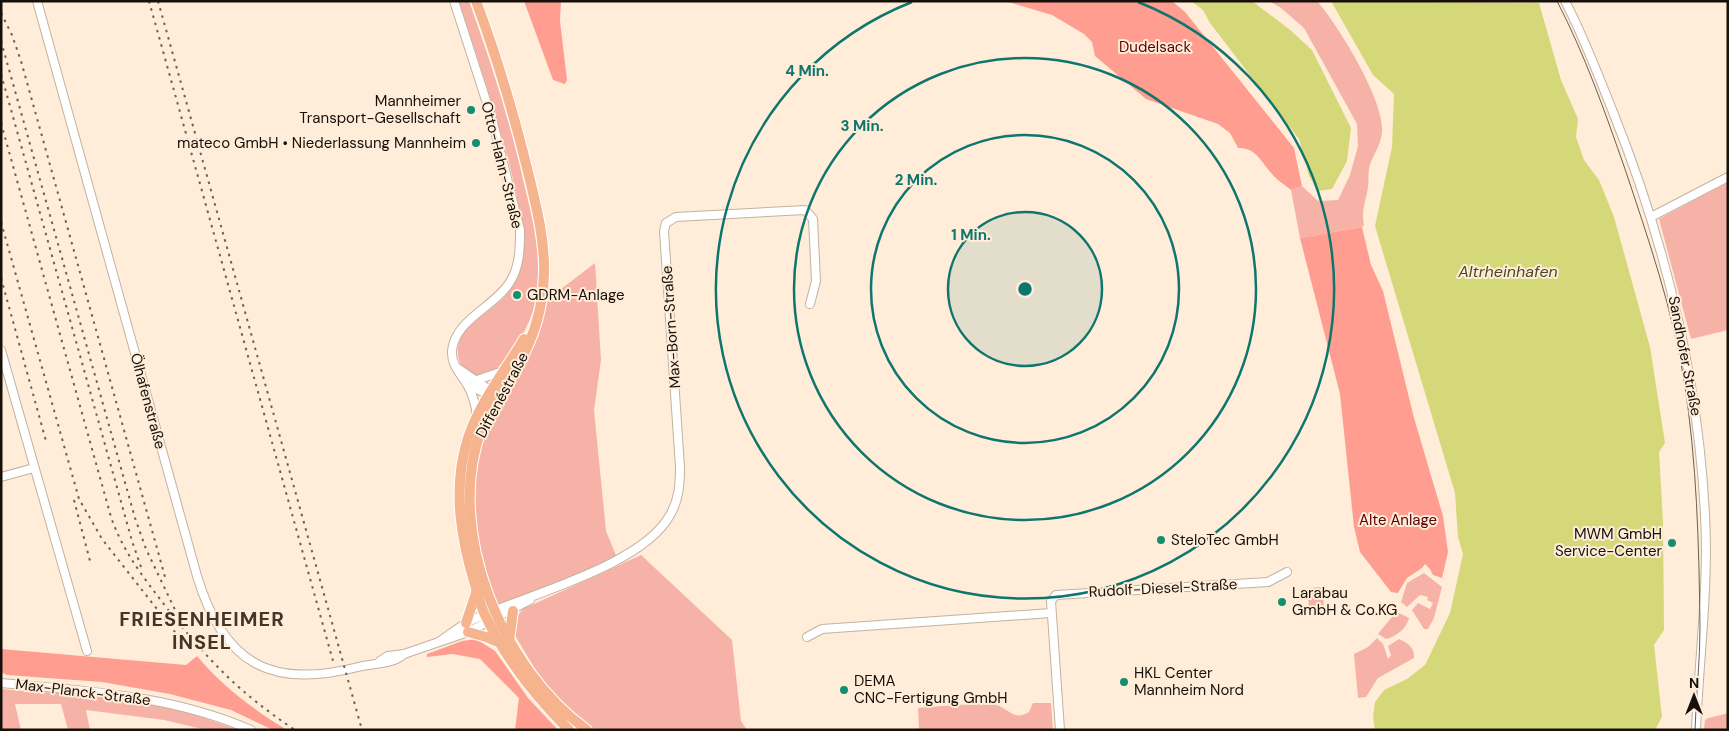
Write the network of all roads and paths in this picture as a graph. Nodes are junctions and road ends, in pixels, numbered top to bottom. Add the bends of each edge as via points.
1 (37, 1) edge
2 (454, 1) edge
3 (476, 1) edge
4 (1565, 1) edge
5 (1728, 177) edge
6 (1651, 217) junction
7 (810, 304) dead end
8 (535, 324) junction
9 (1, 350) edge
10 (456, 367) junction
11 (507, 368) junction
12 (477, 380) junction
13 (468, 385) junction
14 (493, 395) junction
15 (477, 417) junction
16 (34, 468) junction
17 (1, 477) edge
18 (1287, 572) dead end
19 (477, 589) junction
20 (542, 592) junction
21 (513, 611) junction
22 (1051, 612) junction
23 (491, 617) junction
24 (467, 628) junction
25 (807, 637) dead end
26 (504, 642) junction
27 (87, 651) dead end
28 (1, 683) edge
29 (251, 730) edge
30 (569, 730) edge
31 (587, 730) edge
32 (1060, 730) edge
33 (1696, 730) edge

1 - 24 street, Ölhafenstraße via 197,576 211,617 228,642 239,653 267,669 309,675 345,670 404,654
2 - 10 street, Otto-Hahn-Straße via 501,152 516,210 520,249 510,282 457,336 452,352
3 - 8 main road, Diffenéstraße via 515,123 539,224 544,274
4 - 6 street, Sandhofer Straße via 1601,81
5 - 6 street
6 - 33 street, Sandhofer Straße via 1682,328 1698,426 1706,516
7 - 20 street, Max-Born-Straße via 816,281 813,219 805,210 676,217 666,223 680,467 676,503 656,534 638,550
8 - 11 main road, Diffenéstraße
8 - 14 main road, Diffenéstraße via 520,361
9 - 16 street
10 - 12 street
10 - 13 street
11 - 12 street
11 - 14 main road, Diffenéstraße
12 - 14 street
13 - 14 street
13 - 15 street
14 - 15 main road, Diffenéstraße
14 - 23 main road, Diffenéstraße via 476,445 469,497 475,549
15 - 19 main road, Diffenéstraße via 464,455 460,497 465,551
16 - 17 street
16 - 27 street
18 - 22 street, Rudolf-Diesel-Straße via 1268,582 1056,594 1051,602
19 - 23 main road, Diffenéstraße
19 - 24 main road
20 - 21 street, Max-Born-Straße
20 - 23 street, Max-Born-Straße
21 - 23 street, Max-Born-Straße
21 - 26 main road
22 - 25 street via 822,629
22 - 32 street
23 - 24 street, Ölhafenstraße
23 - 26 main road, Diffenéstraße
24 - 26 main road
26 - 30 main road, Diffenéstraße via 518,672
26 - 31 main road, Diffenéstraße via 555,701
28 - 29 street, Max-Planck-Straße via 140,697 181,706

